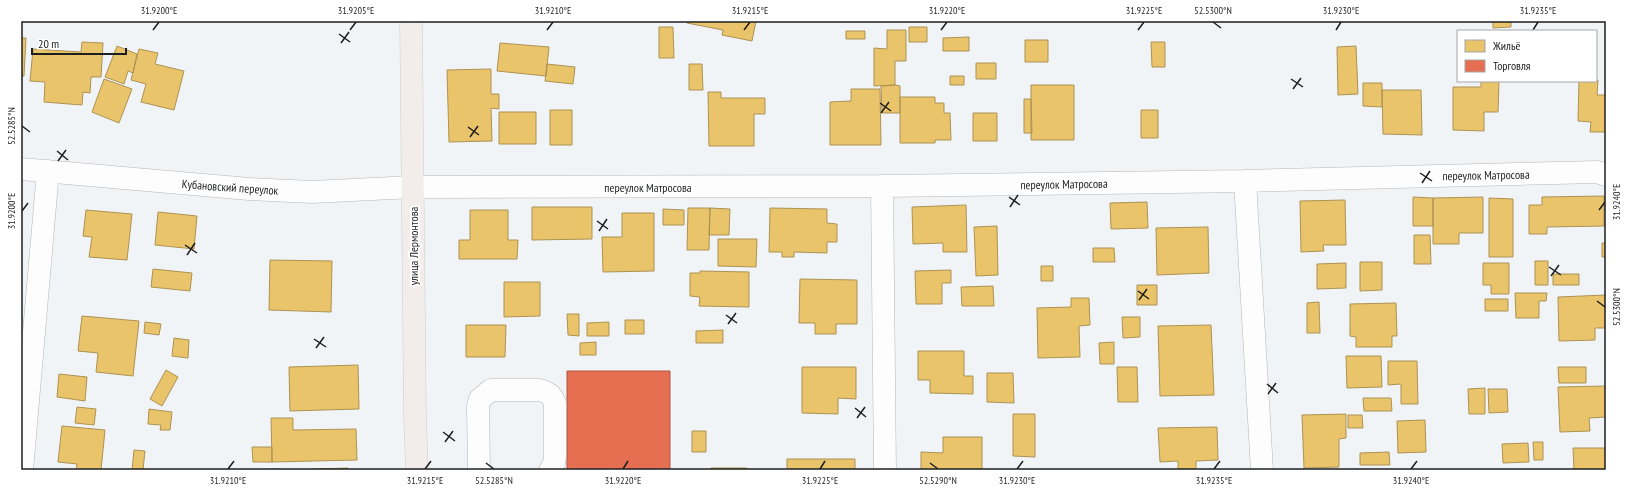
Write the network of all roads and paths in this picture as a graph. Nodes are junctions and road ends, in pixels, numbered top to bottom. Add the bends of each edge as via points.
1 (411, 21) edge
2 (21, 168) edge
3 (48, 171) junction
4 (1606, 174) edge
5 (1245, 181) junction
6 (882, 186) junction
7 (413, 187) junction
8 (22, 470) edge
9 (417, 470) edge
10 (479, 470) edge
11 (550, 470) edge
12 (885, 470) edge
13 (1262, 470) edge

1 - 7 main road, улица Лермонтова
2 - 3 street, Кубановский переулок
3 - 7 street, Кубановский переулок via 265,190 312,192
3 - 8 street
4 - 5 street, переулок Матросова via 1597,172
5 - 6 street, переулок Матросова
5 - 13 street
6 - 7 street, переулок Матросова
6 - 12 street
7 - 9 main road, улица Лермонтова
10 - 11 street via 480,399 491,390 539,390 546,391 555,403 555,456

